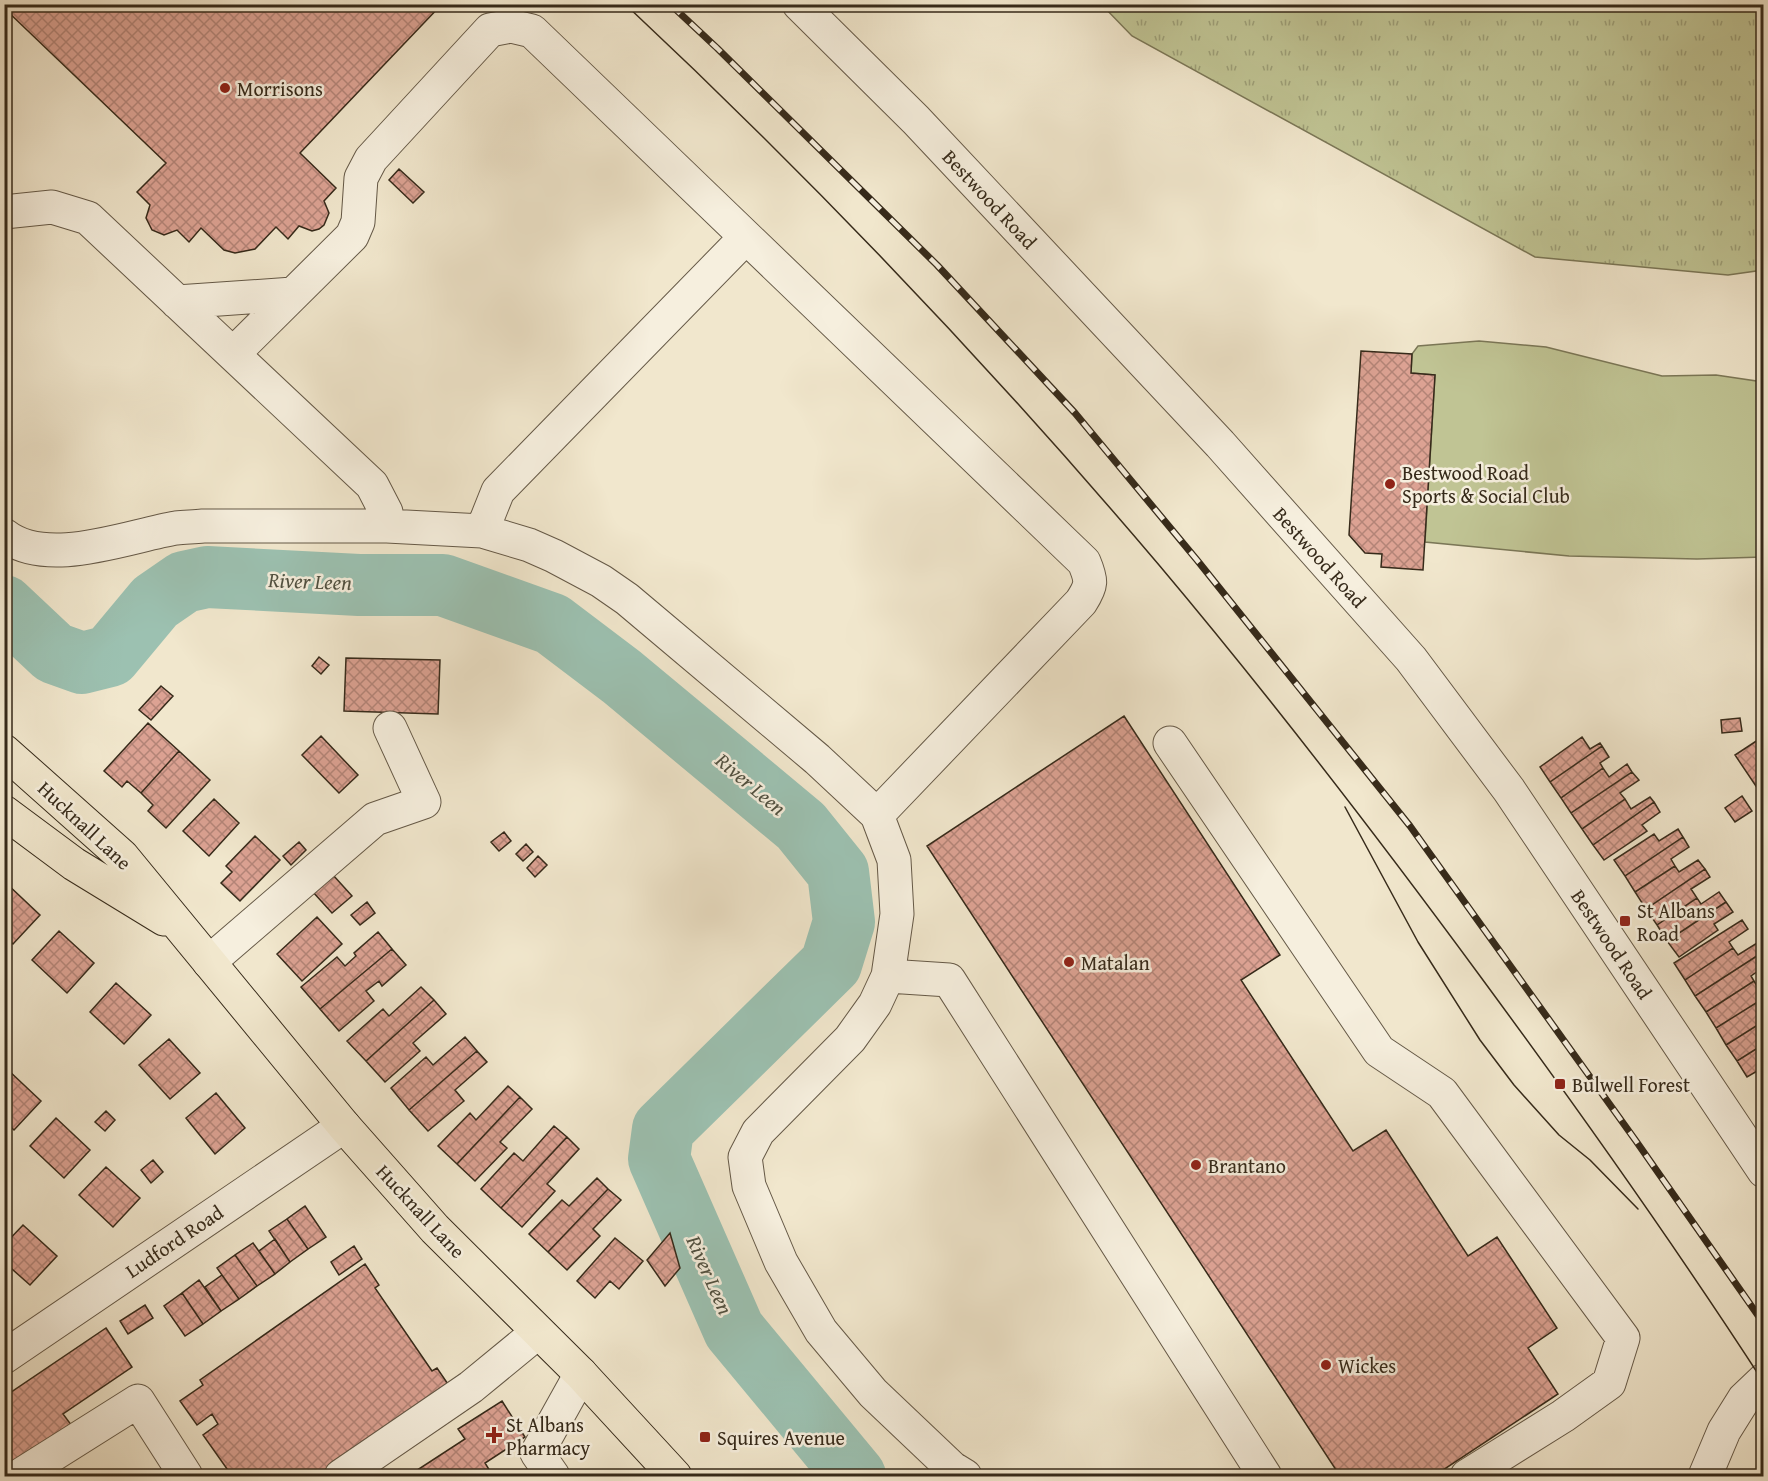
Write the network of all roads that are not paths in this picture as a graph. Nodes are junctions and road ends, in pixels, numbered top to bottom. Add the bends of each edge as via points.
1 (799, 4) edge
2 (4, 212) edge
3 (746, 237) junction
4 (293, 294) junction
5 (177, 302) junction
6 (233, 354) junction
7 (387, 526) junction
8 (482, 531) junction
9 (4, 535) edge
10 (390, 728) dead end
11 (1170, 742) dead end
12 (9, 758) edge
13 (4, 812) edge
14 (877, 815) junction
15 (183, 930) junction
16 (209, 962) junction
17 (888, 976) junction
18 (344, 1126) junction
19 (1764, 1170) edge
20 (538, 1332) junction
21 (4, 1357) edge
22 (581, 1374) junction
23 (1764, 1380) edge
24 (19, 1476) edge
25 (186, 1476) edge
26 (341, 1476) edge
27 (553, 1476) edge
28 (675, 1476) edge
29 (965, 1476) edge
30 (1265, 1476) edge
31 (1467, 1476) edge
32 (1705, 1476) edge

1 - 19 street, Bestwood Road via 916,120 1220,444 1411,659 1509,790
2 - 5 street via 52,207 88,218
3 - 4 street via 532,31 511,26 490,30 371,159 361,178 358,222 352,236
3 - 8 street via 498,491
3 - 14 street via 1084,562 1090,576 1090,588 1081,602
4 - 5 street
4 - 6 street
5 - 6 street
6 - 7 street via 372,485 386,512
7 - 8 street
7 - 9 street via 177,528 56,550 30,547
8 - 14 street via 554,556 627,599 817,759
10 - 16 street via 424,802 375,819
11 - 31 street via 1379,1052 1443,1092 1623,1338 1610,1383
12 - 15 main road, Hucknall Lane via 122,856
13 - 15 main road, Hucknall Lane via 74,864
14 - 17 street via 894,860 897,914
15 - 16 main road, Hucknall Lane
16 - 18 main road, Hucknall Lane
17 - 29 street via 875,1004 850,1039 758,1132 745,1157 748,1186 780,1262 821,1331 873,1393
17 - 30 street via 949,980
18 - 20 main road, Hucknall Lane via 435,1228
18 - 21 street, Ludford Road
20 - 22 main road, Hucknall Lane
20 - 26 street via 471,1387
22 - 27 street via 537,1453
22 - 28 main road, Hucknall Lane
23 - 32 street via 1744,1399 1724,1431
24 - 25 street via 138,1401

